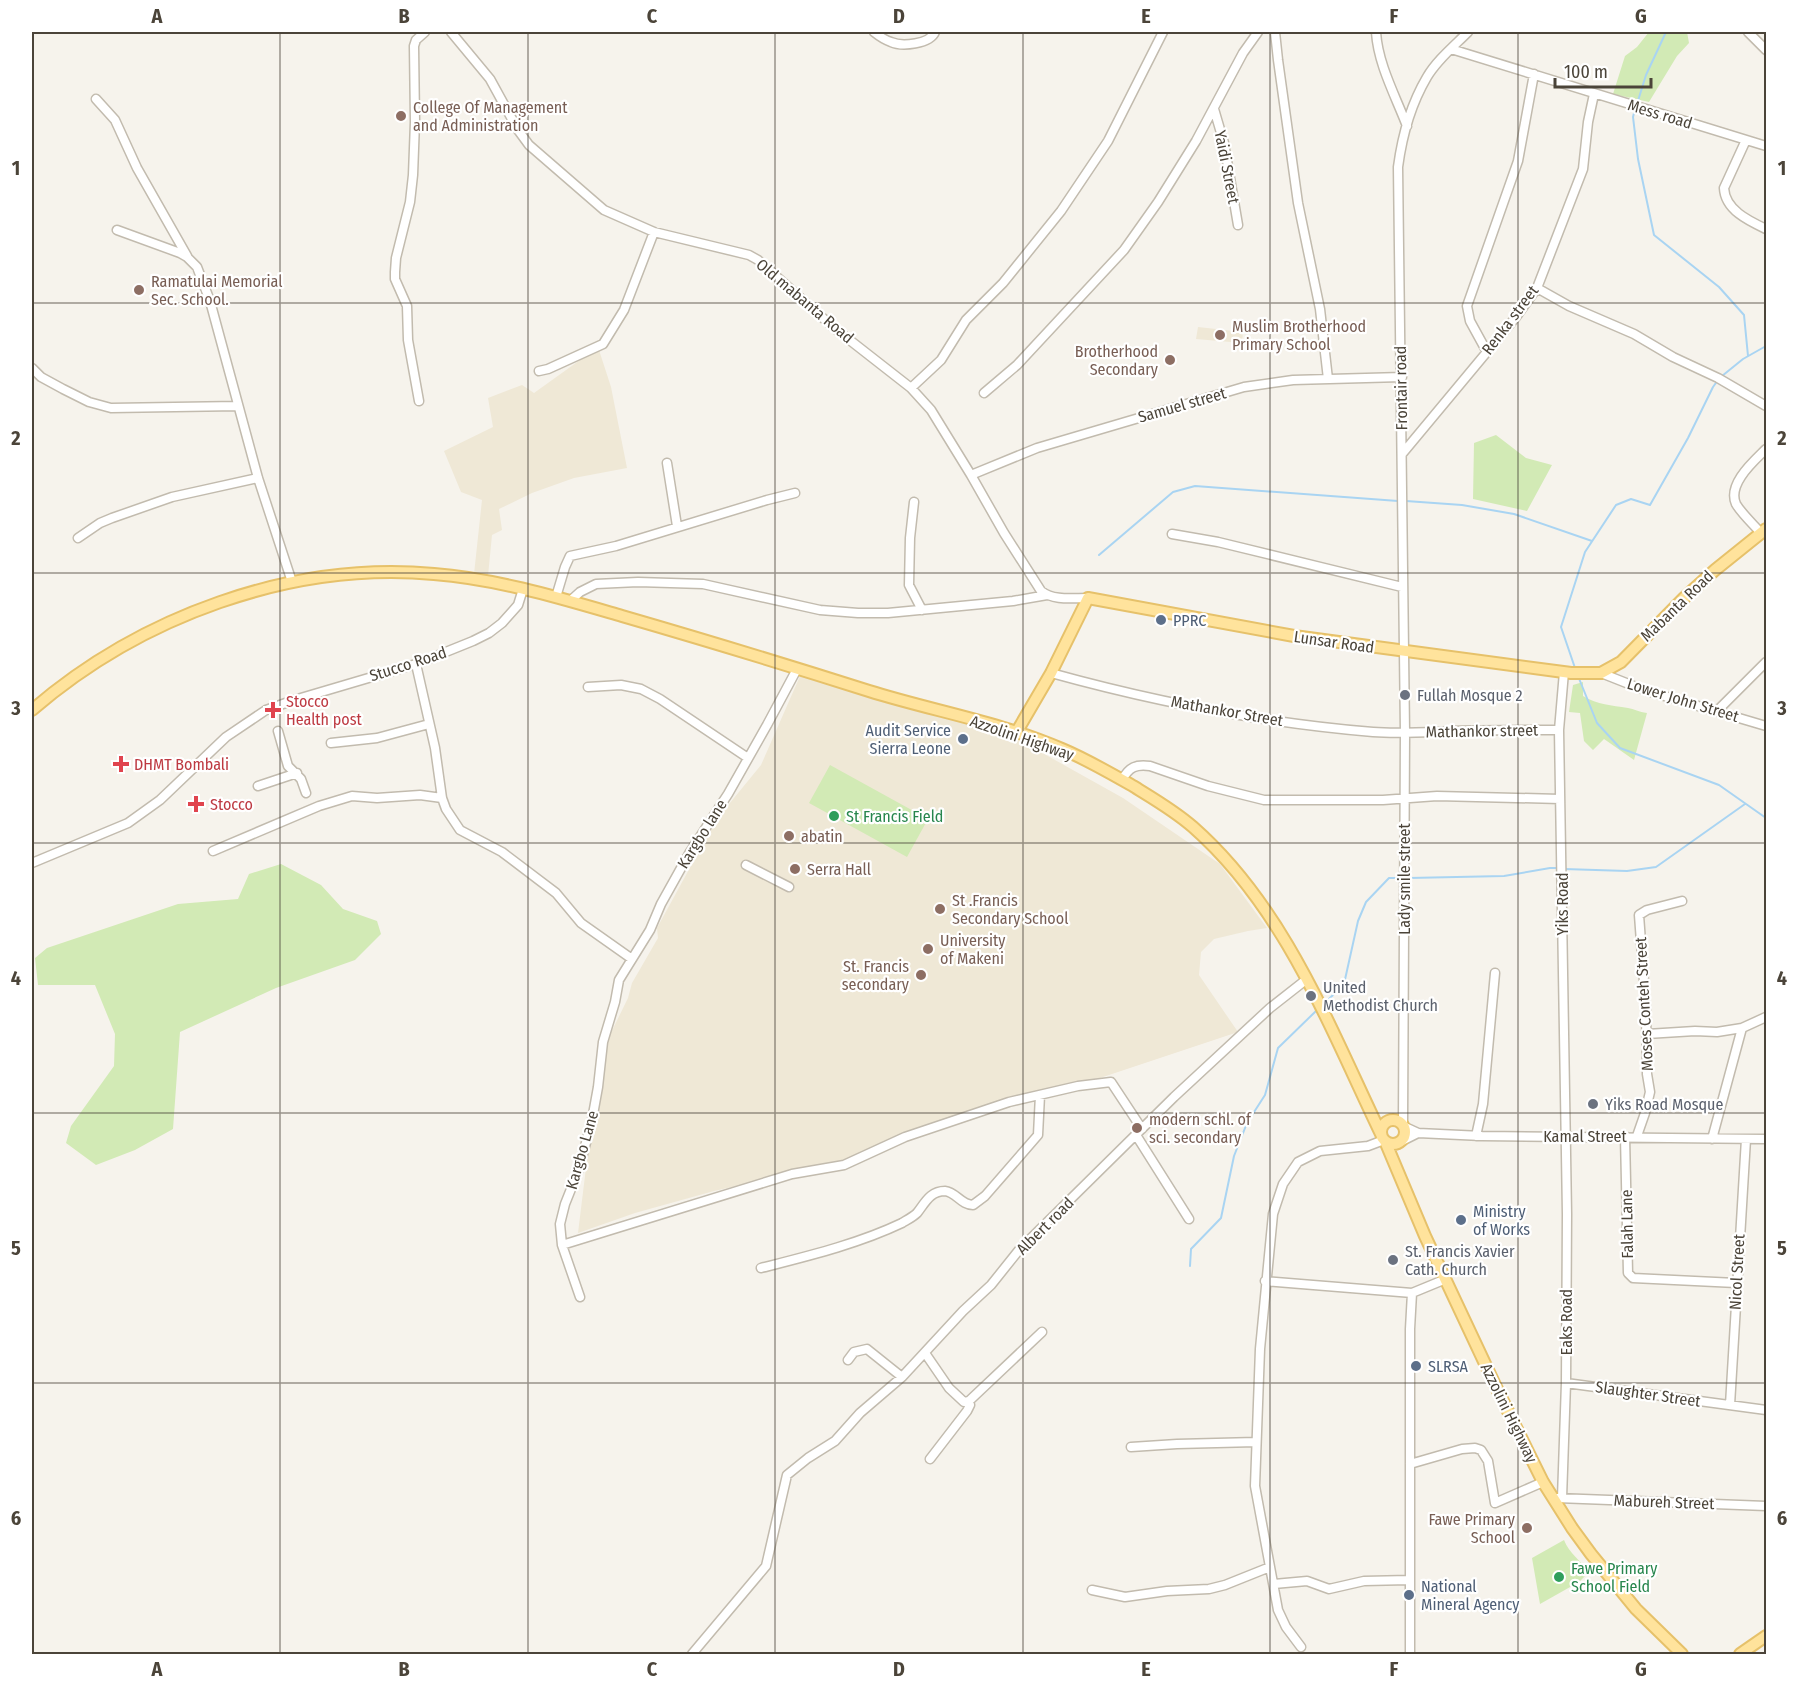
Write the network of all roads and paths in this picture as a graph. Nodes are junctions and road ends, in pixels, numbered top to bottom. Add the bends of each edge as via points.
1 (425, 32) edge
2 (451, 32) edge
3 (874, 32) edge
4 (935, 32) edge
5 (1163, 32) edge
6 (1258, 32) edge
7 (1275, 32) edge
8 (1376, 32) edge
9 (1468, 32) edge
10 (1748, 32) edge
11 (1451, 49) junction
12 (1767, 50) edge
13 (1534, 75) junction
14 (1594, 94) junction
15 (96, 99) dead end
16 (1214, 109) junction
17 (1407, 126) junction
18 (1746, 140) junction
19 (1767, 146) edge
20 (1238, 225) dead end
21 (1767, 229) edge
22 (117, 230) dead end
23 (654, 232) junction
24 (187, 257) junction
25 (1537, 288) junction
26 (1487, 352) junction
27 (32, 368) edge
28 (540, 371) dead end
29 (1401, 377) junction
30 (1328, 379) junction
31 (911, 388) junction
32 (984, 393) dead end
33 (419, 401) dead end
34 (238, 406) junction
35 (1767, 406) edge
36 (1767, 449) edge
37 (1402, 453) junction
38 (668, 463) dead end
39 (971, 475) junction
40 (258, 478) junction
41 (795, 494) dead end
42 (914, 502) dead end
43 (677, 526) junction
44 (1764, 531) edge
45 (1172, 534) dead end
46 (78, 538) dead end
47 (292, 582) junction
48 (1402, 587) junction
49 (523, 589) junction
50 (1047, 596) junction
51 (556, 597) junction
52 (1088, 598) junction
53 (570, 601) junction
54 (922, 610) junction
55 (1403, 651) junction
56 (1767, 662) edge
57 (416, 664) junction
58 (797, 669) junction
59 (1567, 672) junction
60 (1051, 673) junction
61 (1601, 673) junction
62 (588, 687) dead end
63 (32, 710) edge
64 (1717, 711) junction
65 (429, 724) junction
66 (1767, 726) edge
67 (1559, 730) junction
68 (278, 731) dead end
69 (1016, 733) junction
70 (1405, 733) junction
71 (331, 744) dead end
72 (748, 758) junction
73 (297, 773) junction
74 (1122, 780) junction
75 (258, 786) dead end
76 (306, 793) dead end
77 (442, 798) junction
78 (1404, 798) junction
79 (1560, 799) junction
80 (213, 851) dead end
81 (32, 863) edge
82 (746, 865) dead end
83 (789, 887) dead end
84 (1682, 901) dead end
85 (632, 958) junction
86 (1496, 973) dead end
87 (1307, 979) junction
88 (615, 1002) joint
89 (1767, 1017) edge
90 (1742, 1028) junction
91 (1647, 1034) junction
92 (1040, 1095) junction
93 (1371, 1113) junction
94 (1398, 1123) junction
95 (1139, 1132) junction
96 (1418, 1133) junction
97 (1476, 1136) junction
98 (1625, 1136) junction
99 (1637, 1136) junction
100 (1564, 1137) junction
101 (1383, 1138) junction
102 (1712, 1138) junction
103 (1746, 1139) junction
104 (1767, 1139) edge
105 (1400, 1142) junction
106 (1395, 1163) junction
107 (1189, 1219) dead end
108 (562, 1245) junction
109 (761, 1268) dead end
110 (1446, 1279) junction
111 (1265, 1281) junction
112 (1736, 1283) junction
113 (1412, 1293) junction
114 (580, 1297) dead end
115 (1042, 1332) dead end
116 (925, 1353) junction
117 (848, 1360) dead end
118 (902, 1377) junction
119 (1566, 1383) junction
120 (969, 1401) junction
121 (1730, 1405) junction
122 (1767, 1410) edge
123 (1256, 1442) junction
124 (1131, 1447) dead end
125 (930, 1459) dead end
126 (1410, 1464) junction
127 (1543, 1482) junction
128 (1557, 1498) junction
129 (1767, 1506) edge
130 (1270, 1567) junction
131 (1409, 1580) junction
132 (1275, 1584) junction
133 (1092, 1590) dead end
134 (1767, 1636) edge
135 (1301, 1647) dead end
136 (692, 1654) edge
137 (1410, 1654) edge
138 (1682, 1654) edge
139 (1740, 1654) edge

1 - 33 street via 414,46 413,175 395,272 407,306 408,340
2 - 23 street, Old mabanta Road via 490,79 529,145 604,210
3 - 4 street via 900,45 928,40
5 - 31 street via 1108,141 1061,211 966,320 941,360
6 - 16 street
7 - 30 street
8 - 17 street via 1381,62
9 - 11 street, Frontair road
10 - 12 street
11 - 13 street, Mess road
11 - 17 street, Frontair road via 1426,78
13 - 14 street, Mess road
13 - 26 street via 1518,161 1467,306 1470,321
14 - 18 street, Mess road
14 - 25 street, Renka street via 1583,169
15 - 24 street via 115,120 141,177
16 - 20 street, Yaidi Street
16 - 32 street via 1163,194 1124,249 1017,365
17 - 29 street, Frontair road via 1398,167
18 - 19 street, Mess road
18 - 21 street via 1724,193 1737,212
22 - 24 street
23 - 28 street via 624,310 603,344
23 - 31 street, Old mabanta Road via 758,260 833,327
24 - 34 street via 197,267 210,301
25 - 26 street, Renka street
25 - 35 street via 1720,378
26 - 37 street, Renka street
27 - 34 street via 63,389 111,408
29 - 30 street, Samuel street
29 - 37 street, Frontair road
30 - 39 street, Samuel street via 1244,387 1037,448
31 - 39 street, Old mabanta Road via 941,424
34 - 40 street
36 - 44 street via 1733,491 1738,507
37 - 48 street, Frontair road
38 - 43 street
39 - 50 street, Old mabanta Road via 1034,582
40 - 46 street via 172,497 106,520
40 - 47 street
41 - 43 street
42 - 54 street via 909,585
43 - 51 street via 570,556
44 - 61 main road, Mabanta Road via 1684,598 1621,662
45 - 48 street
47 - 49 main road, Azzolini Highway via 398,572 457,576
47 - 63 main road, Azzolini Highway via 233,598 151,631 86,668
48 - 55 street, Frontair road
49 - 51 main road, Azzolini Highway
49 - 57 street, Stucco Road via 518,605 489,633
50 - 52 street
50 - 54 street
51 - 53 main road, Azzolini Highway
52 - 55 main road, Lunsar Road via 1253,629
52 - 60 main road
53 - 54 street via 596,584 673,582 730,589 820,610
53 - 58 main road, Azzolini Highway
55 - 59 main road, Lunsar Road
55 - 70 street, Lady smile street
56 - 64 street
57 - 65 street
57 - 81 street, Stucco Road via 266,710 226,737 168,792 128,823
58 - 69 main road, Azzolini Highway
58 - 72 street, Kargbo lane
59 - 61 main road, Lunsar Road
59 - 67 street, Yiks Road
60 - 69 main road
60 - 70 street, Mathankor Street via 1096,686 1252,717
61 - 64 street, Lower John Street
62 - 72 street via 621,685 641,689
64 - 66 street, Lower John Street
65 - 71 street via 376,738
65 - 77 street
67 - 70 street, Mathankor street
67 - 79 street, Yiks Road
68 - 73 street via 288,766
69 - 74 main road, Azzolini Highway via 1062,748
70 - 78 street, Lady smile street
72 - 85 street, Kargbo lane via 690,852
73 - 75 street
73 - 76 street
74 - 78 street via 1132,767 1139,765 1264,800
74 - 87 main road, Azzolini Highway via 1175,812 1224,857 1265,909
77 - 80 street via 352,796
77 - 85 street via 460,830 502,852 556,893 580,923
78 - 79 street
78 - 94 street, Lady smile street via 1403,1107
79 - 100 street, Yiks Road
82 - 83 street
84 - 91 street, Moses Conteh Street via 1639,915
85 - 88 street, Kargbo lane via 619,980
86 - 97 street via 1484,1104
87 - 93 main road, Azzolini Highway
87 - 95 street, Albert road via 1270,1008
88 - 108 street, Kargbo Lane via 603,1042 592,1120 561,1216
89 - 90 street
90 - 91 street
90 - 102 street
91 - 99 street, Moses Conteh Street via 1650,1092
92 - 95 street via 1111,1082
92 - 108 street via 905,1137 844,1165 792,1174
92 - 109 street via 1038,1135 973,1205 944,1191 927,1198 918,1212 900,1224
93 - 94 main road
93 - 101 main road, Azzolini Highway
94 - 96 street, Kamal Street
94 - 101 main road via 1381,1128
94 - 105 main road via 1405,1137
95 - 107 street
95 - 116 street, Albert road via 1018,1250 991,1285
96 - 97 street, Kamal Street
96 - 105 street
97 - 100 street, Kamal Street
98 - 99 street, Kamal Street
98 - 100 street, Kamal Street
98 - 112 street, Falah Lane via 1630,1276
99 - 102 street, Kamal Street
100 - 119 street, Eaks Road
101 - 105 main road via 1391,1144
101 - 106 main road, Azzolini Highway
101 - 111 street via 1368,1146 1320,1151 1293,1166 1282,1184 1273,1214
102 - 103 street, Kamal Street
103 - 104 street, Kamal Street
103 - 112 street, Nicol Street
105 - 106 main road
106 - 110 main road, Azzolini Highway
108 - 114 street, Kargbo Lane
110 - 113 street
110 - 127 main road, Azzolini Highway
111 - 113 street
111 - 123 street
112 - 121 street, Nicol Street
113 - 126 street
115 - 120 street
116 - 118 street, Albert road
116 - 120 street via 961,1400
117 - 118 street via 854,1352 867,1349
118 - 136 street, Albert road via 835,1441 787,1475 766,1566
119 - 121 street, Slaughter Street
119 - 128 street, Eaks Road
120 - 125 street via 967,1411
121 - 122 street
123 - 124 street
123 - 130 street via 1256,1486
126 - 127 street via 1462,1449 1481,1450 1488,1461 1495,1503
126 - 131 street
127 - 128 main road, Azzolini Highway
128 - 129 street, Mabureh Street
128 - 138 main road, Azzolini Highway via 1580,1538 1629,1600
130 - 132 street
130 - 133 street via 1209,1589 1125,1597
131 - 132 street via 1364,1581 1337,1589 1307,1581
131 - 137 street
132 - 135 street via 1278,1610
134 - 139 main road

